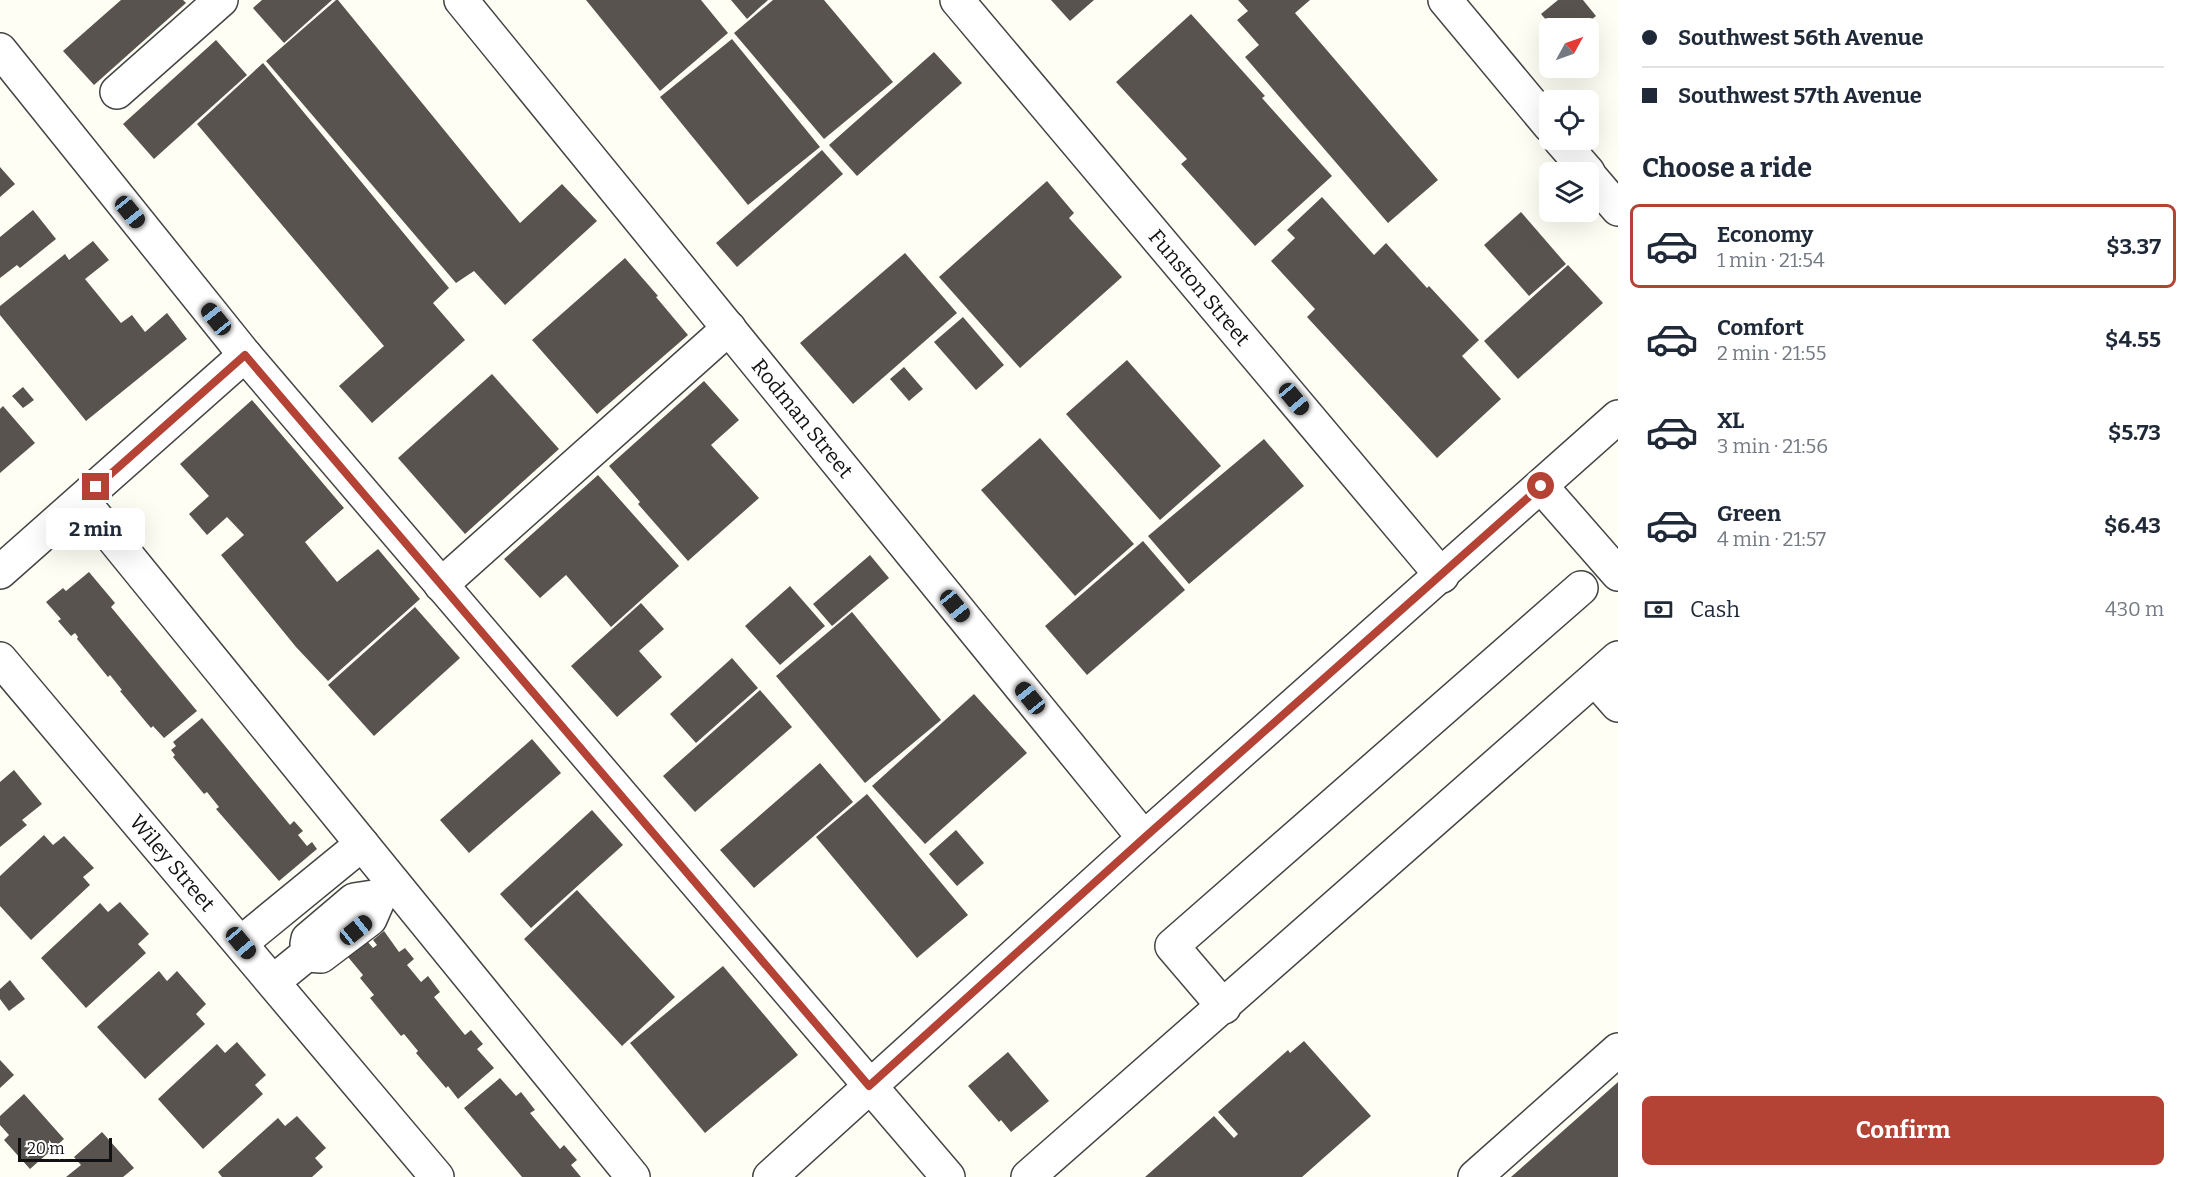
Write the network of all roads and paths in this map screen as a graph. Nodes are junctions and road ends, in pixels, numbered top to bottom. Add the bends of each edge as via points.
1 (221, 0) edge
2 (461, 0) edge
3 (957, 0) edge
4 (1445, 0) edge
5 (0, 50) edge
6 (117, 92) dead end
7 (1539, 113) edge
8 (1568, 150) edge
9 (1579, 162) edge
10 (1599, 186) edge
11 (1618, 209) edge
12 (729, 328) junction
13 (245, 355) junction
14 (1618, 417) edge
15 (1541, 486) junction
16 (82, 500) junction
17 (0, 572) edge
18 (1618, 574) edge
19 (1442, 576) junction
20 (441, 585) junction
21 (1581, 588) dead end
22 (0, 659) edge
23 (1606, 669) edge
24 (1618, 705) edge
25 (1144, 838) junction
26 (362, 844) junction
27 (316, 882) junction
28 (387, 890) junction
29 (349, 921) junction
30 (241, 943) junction
31 (274, 981) junction
32 (1224, 1007) junction
33 (1618, 1050) edge
34 (869, 1086) junction
35 (437, 1177) edge
36 (633, 1177) edge
37 (770, 1177) edge
38 (948, 1177) edge
39 (1028, 1177) edge
40 (1475, 1177) edge

1 - 6 street
2 - 12 street, Rodman Street
3 - 19 street, Funston Street
4 - 7 street
5 - 13 street
8 - 9 street
10 - 11 street
12 - 20 street
12 - 25 street, Rodman Street
13 - 16 street
13 - 20 street
14 - 15 street
15 - 18 street
15 - 19 street
16 - 17 street
16 - 26 street
19 - 25 street
20 - 34 street
21 - 32 street via 1172,946
22 - 30 street, Wiley Street
23 - 24 street
23 - 32 street
25 - 34 street
26 - 27 street
26 - 28 street
27 - 29 street
27 - 30 street
28 - 29 street via 370,919
28 - 36 street
29 - 31 street via 321,956 306,955
30 - 31 street, Wiley Street
31 - 35 street, Wiley Street
32 - 39 street
33 - 40 street
34 - 37 street
34 - 38 street

